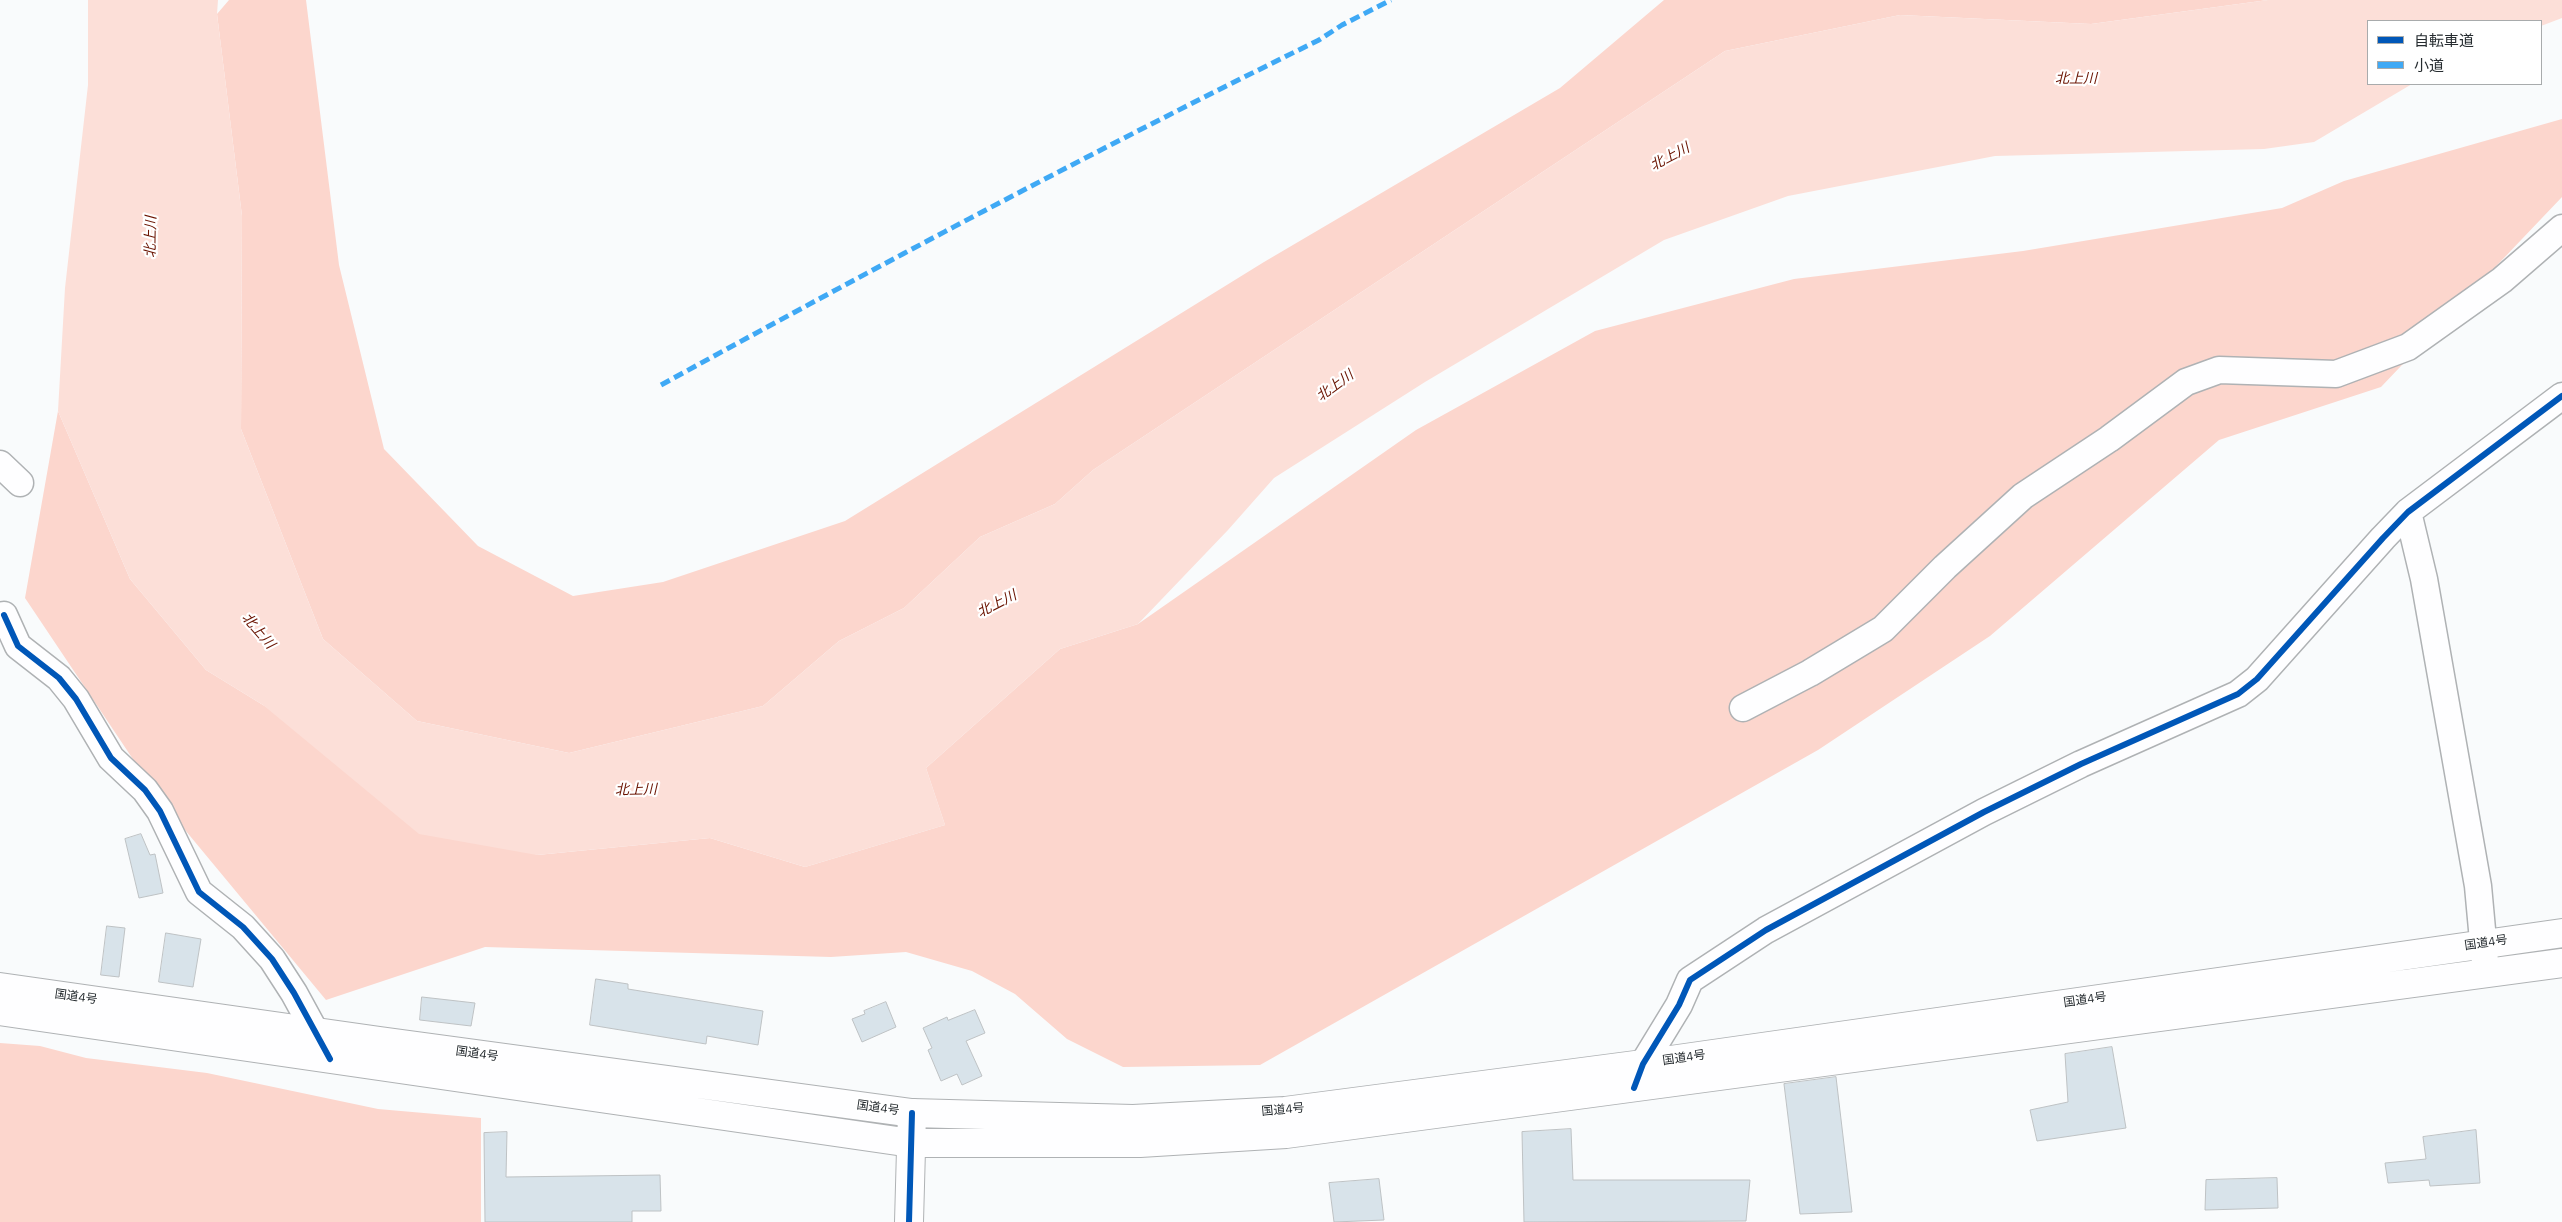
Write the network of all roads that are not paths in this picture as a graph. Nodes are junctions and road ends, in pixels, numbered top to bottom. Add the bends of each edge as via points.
1 (2562, 228) edge
2 (2562, 396) edge
3 (0, 464) edge
4 (20, 483) dead end
5 (2408, 512) junction
6 (1, 613) edge
7 (1743, 708) dead end
8 (2562, 933) edge
9 (2484, 943) junction
10 (2562, 963) edge
11 (2486, 973) junction
12 (0, 987) edge
13 (0, 1011) edge
14 (313, 1032) junction
15 (330, 1059) junction
16 (1639, 1076) junction
17 (912, 1113) junction
18 (911, 1143) junction
19 (909, 1222) edge

1 - 7 street via 2502,280 2408,347 2336,374 2219,370 2186,382 2109,439 2023,496 1883,629
2 - 5 street
3 - 4 street
5 - 9 street via 2435,641 2478,886
5 - 16 street via 2257,679 2238,694 2081,764 1984,812 1766,930 1690,980 1680,1005
6 - 14 street via 18,646 59,678 76,699 111,758 145,790 160,811 199,892 243,927 272,959 294,993
8 - 9 main road, 国道4号
9 - 11 street
9 - 16 main road, 国道4号
10 - 11 main road, 国道4号
11 - 16 main road, 国道4号
12 - 14 main road, 国道4号
13 - 15 main road, 国道4号
14 - 15 street
14 - 17 main road, 国道4号
15 - 18 main road, 国道4号
16 - 17 main road, 国道4号 via 1285,1111 1133,1119
16 - 18 main road, 国道4号 via 1286,1134 1140,1143
17 - 18 main road
18 - 19 main road

